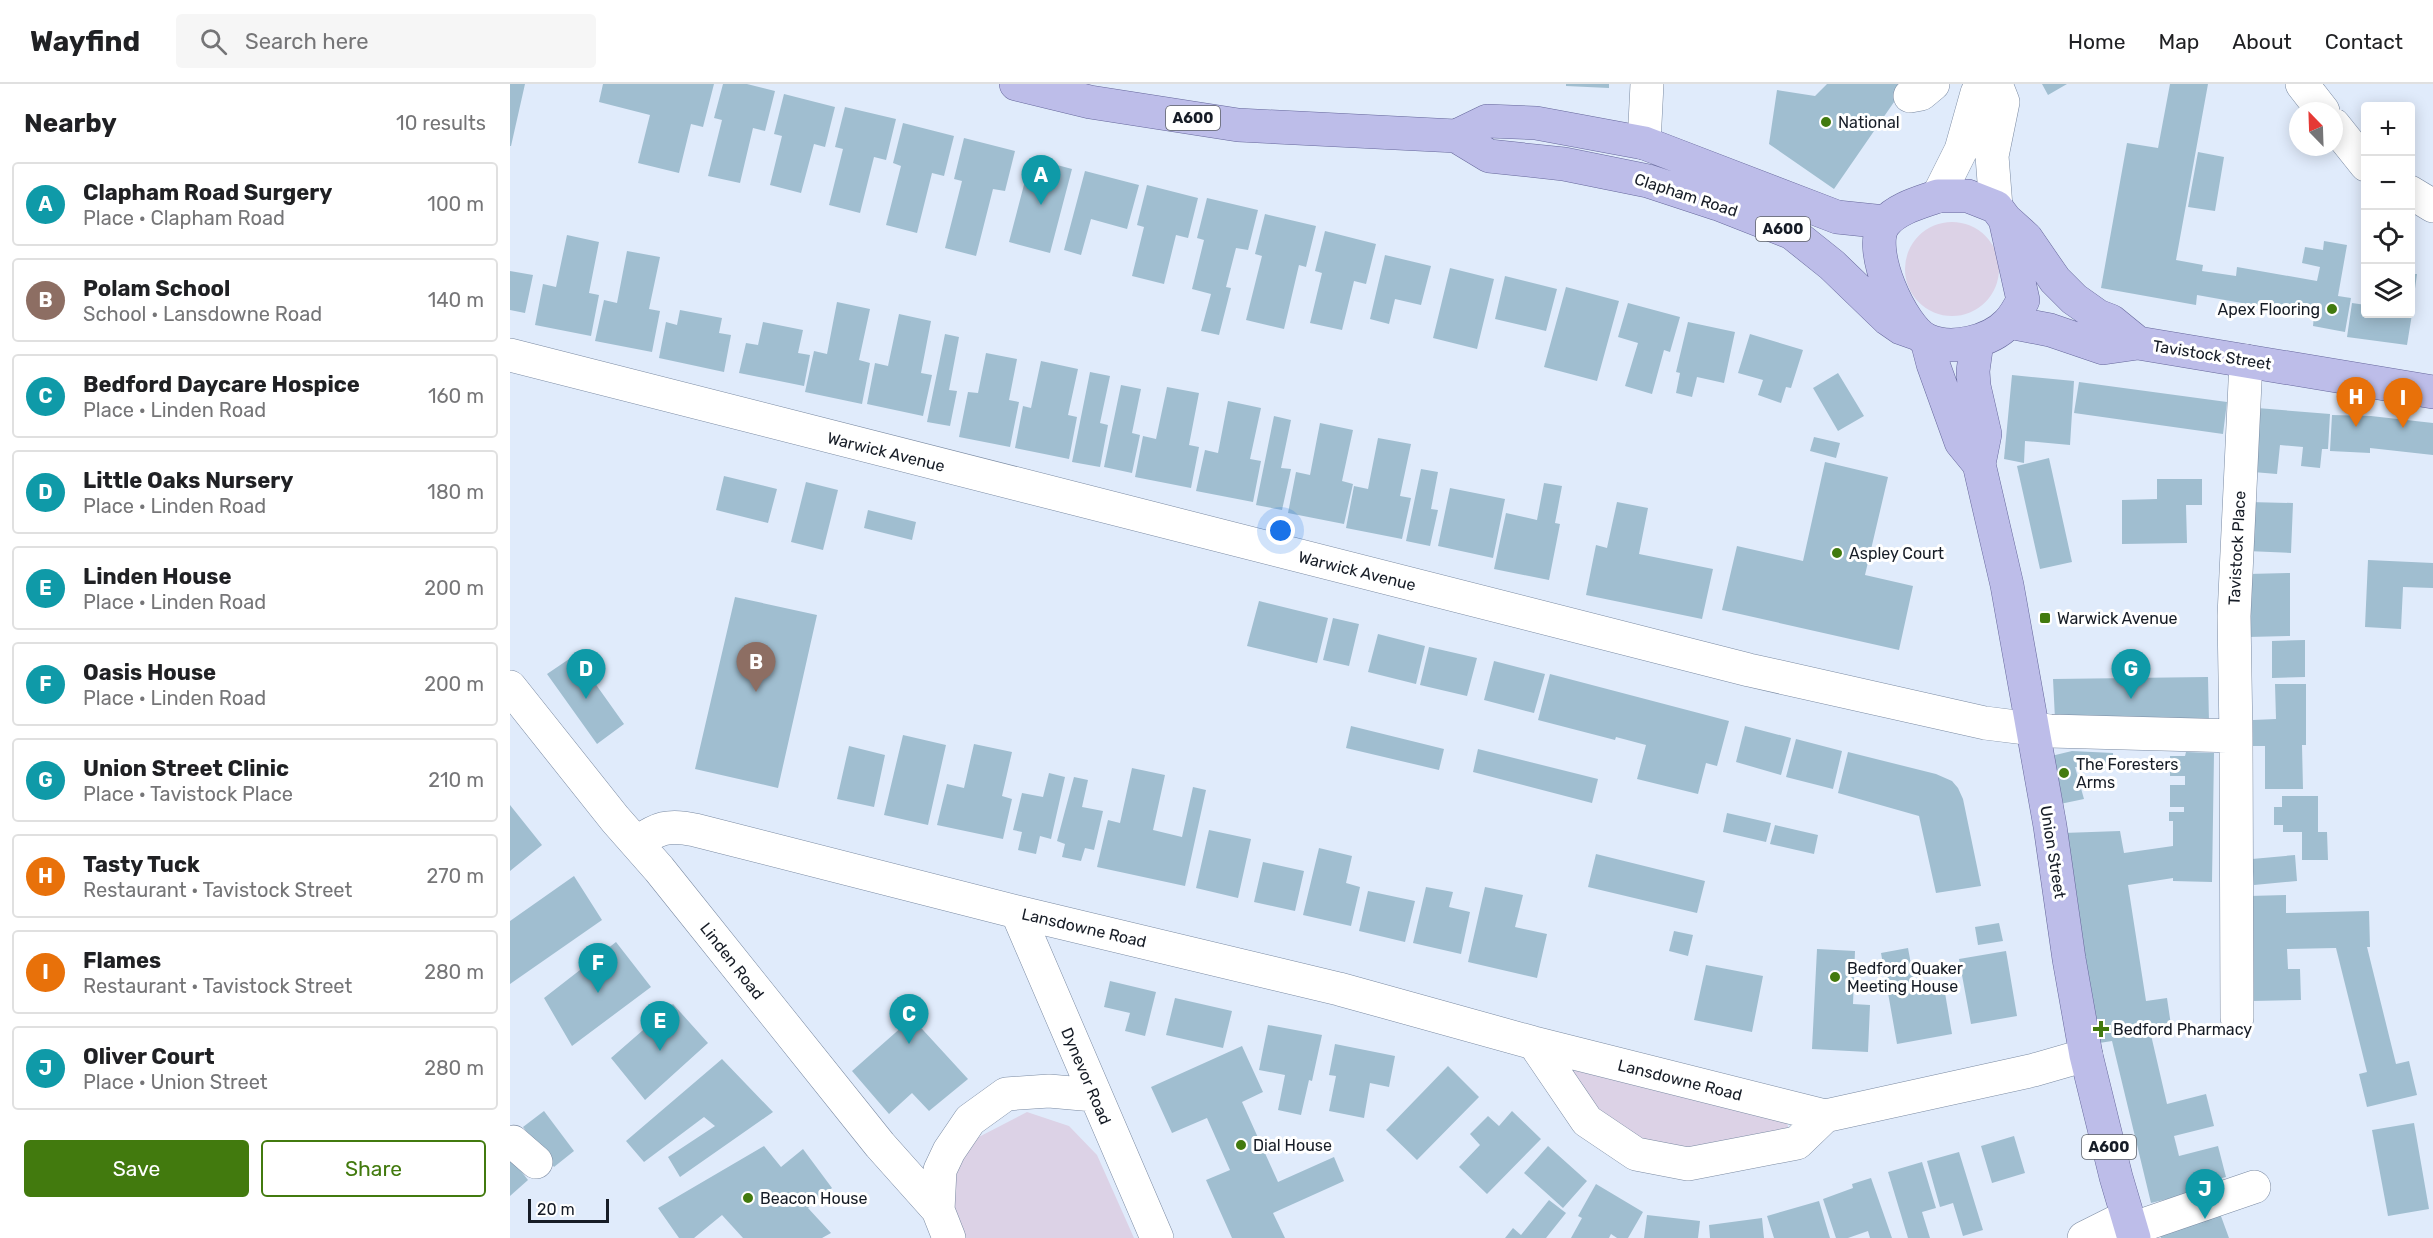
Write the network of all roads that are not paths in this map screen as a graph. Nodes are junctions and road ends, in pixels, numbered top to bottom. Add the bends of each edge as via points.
1 (1016, 84) edge
2 (1647, 84) edge
3 (1986, 84) edge
4 (1996, 84) edge
5 (2302, 84) edge
6 (2316, 102) edge
7 (1456, 136) junction
8 (2343, 136) edge
9 (1644, 143) junction
10 (2361, 159) edge
11 (1938, 195) junction
12 (2415, 195) edge
13 (2433, 206) edge
14 (2001, 213) junction
15 (1885, 222) junction
16 (2009, 322) junction
17 (1923, 337) junction
18 (1977, 342) junction
19 (2138, 344) junction
20 (510, 355) edge
21 (2246, 361) junction
22 (2433, 392) edge
23 (1979, 464) junction
24 (510, 687) edge
25 (2033, 729) junction
26 (2236, 736) junction
27 (636, 843) junction
28 (1017, 912) junction
29 (2237, 1018) dead end
30 (1534, 1043) junction
31 (2086, 1055) junction
32 (1094, 1095) junction
33 (1825, 1116) junction
34 (510, 1143) edge
35 (536, 1162) dead end
36 (2254, 1186) dead end
37 (943, 1224) edge
38 (2130, 1228) edge
39 (1157, 1238) edge
40 (2084, 1238) edge

1 - 7 main road, Clapham Road / A600 via 1089,102 1238,125
2 - 9 street
3 - 11 street via 1977,93 1961,150
4 - 14 street via 2003,102 1992,156
5 - 6 street
7 - 9 main road, Clapham Road / A600 via 1487,121 1536,123
7 - 17 main road, Clapham Road / A600 via 1489,156 1564,164 1648,181 1792,233 1888,319
8 - 10 street
9 - 15 main road, Clapham Road / A600 via 1837,217
11 - 14 main road via 1968,196
11 - 15 main road
12 - 13 street
14 - 16 main road, A600 via 2023,300
14 - 19 main road, Tavistock Street via 2074,299 2111,321
15 - 17 main road, A600 via 1878,243 1879,261 1894,298
16 - 18 main road, A600
16 - 19 main road via 2050,330 2103,348
17 - 18 main road, A600 via 1951,344
17 - 23 main road, Union Street / A600 via 1961,442
18 - 23 main road, Union Street / A600 via 1974,386 1985,434
19 - 21 main road, Tavistock Street
20 - 25 street, Warwick Avenue via 1749,670 1985,723
21 - 22 main road, Tavistock Street
21 - 26 street, Tavistock Place via 2234,616
23 - 25 main road, Union Street / A600 via 2007,585
24 - 27 street, Linden Road
25 - 26 street
25 - 31 main road, Union Street / A600
26 - 29 street, Tavistock Place
27 - 28 street, Lansdowne Road via 656,830 676,826
27 - 37 street, Linden Road
28 - 30 street, Lansdowne Road via 1339,989
28 - 32 street, Dynevor Road
30 - 33 street, Lansdowne Road
30 - 33 street via 1587,1121 1636,1154 1688,1164 1797,1143
31 - 33 street, Lansdowne Road
31 - 38 main road, Union Street / A600
32 - 37 street via 1048,1091 1006,1094 970,1120 940,1170
32 - 39 street, Dynevor Road
34 - 35 street
36 - 38 street
38 - 40 street

